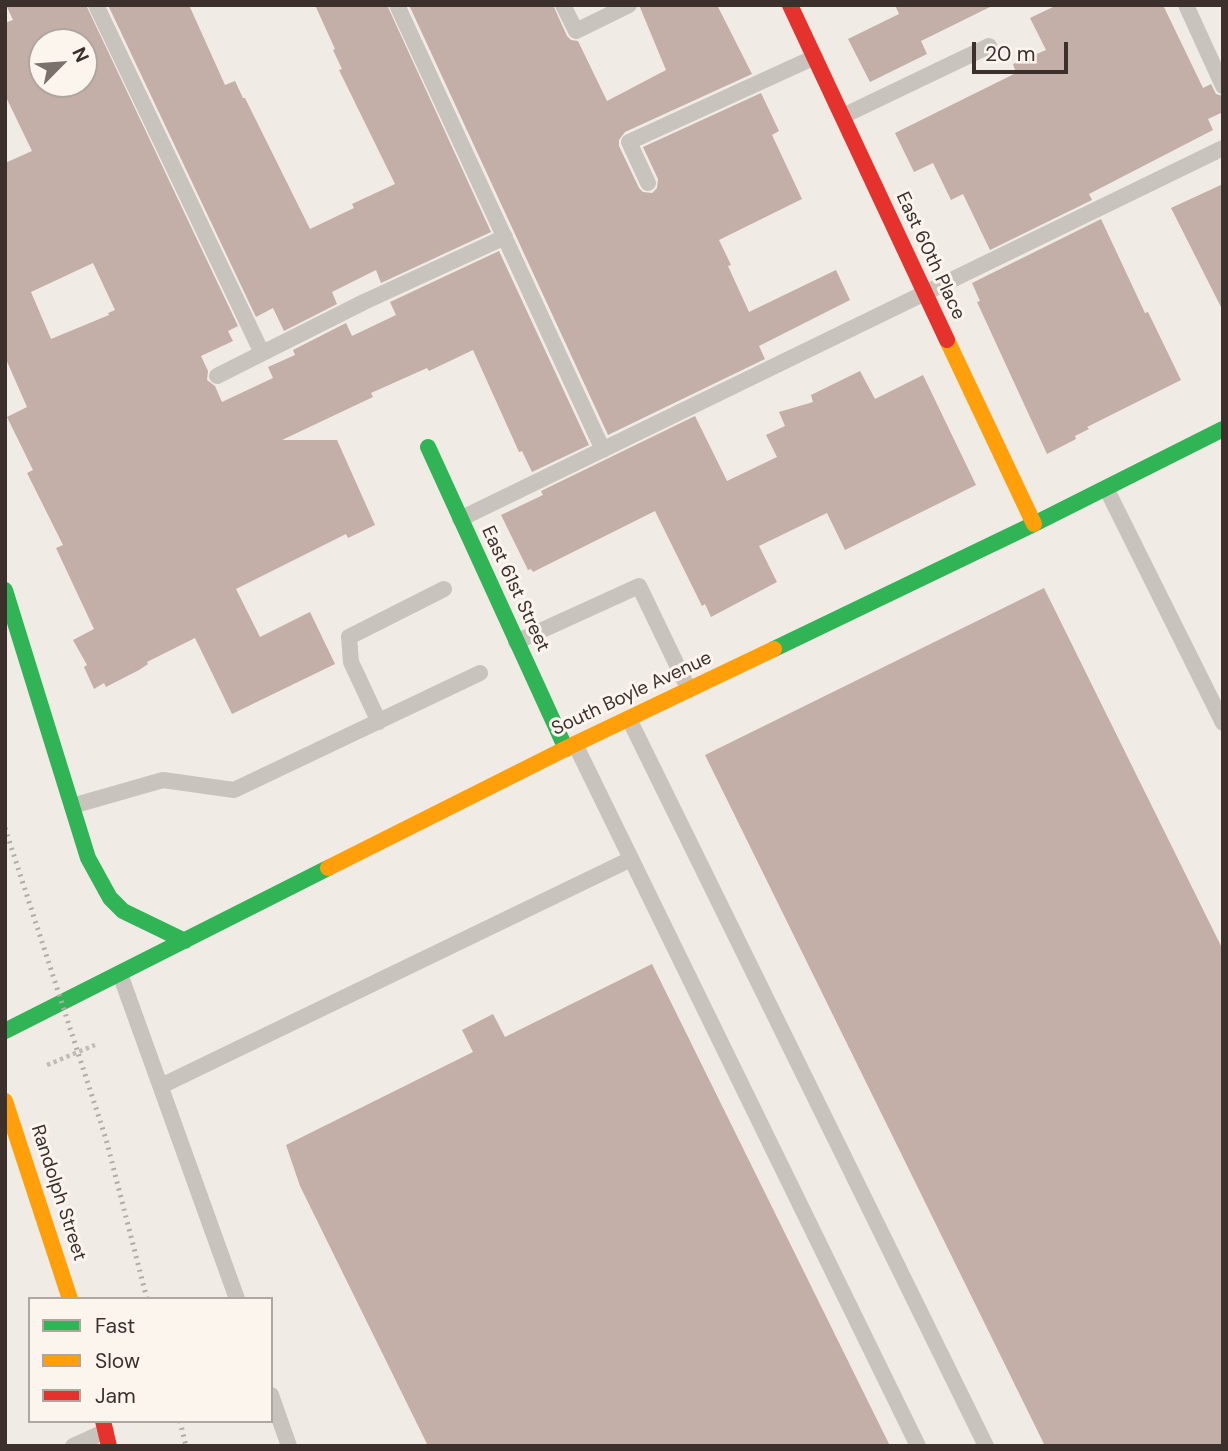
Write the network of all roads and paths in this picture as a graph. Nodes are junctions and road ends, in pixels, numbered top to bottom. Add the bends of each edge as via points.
1 (96, 5) edge
2 (397, 5) edge
3 (562, 5) edge
4 (629, 5) edge
5 (790, 5) edge
6 (1186, 5) edge
7 (989, 46) dead end
8 (815, 57) junction
9 (1223, 86) edge
10 (843, 116) junction
11 (1223, 148) edge
12 (648, 183) dead end
13 (505, 237) junction
14 (923, 292) junction
15 (262, 353) junction
16 (217, 376) dead end
17 (1223, 429) edge
18 (428, 447) dead end
19 (603, 450) junction
20 (1106, 488) junction
21 (460, 519) junction
22 (1034, 524) junction
23 (444, 589) dead end
24 (5, 590) edge
25 (516, 642) junction
26 (480, 673) dead end
27 (690, 691) junction
28 (629, 719) junction
29 (379, 722) junction
30 (1223, 723) edge
31 (570, 746) junction
32 (72, 806) junction
33 (631, 859) junction
34 (185, 941) junction
35 (120, 974) junction
36 (5, 1031) edge
37 (95, 1045) dead end
38 (47, 1065) dead end
39 (161, 1086) junction
40 (5, 1101) edge
41 (70, 1297) edge
42 (236, 1297) edge
43 (273, 1401) edge
44 (106, 1433) edge
45 (73, 1446) edge
46 (289, 1446) edge
47 (918, 1446) edge
48 (986, 1446) edge

1 - 15 lane
2 - 13 lane
3 - 4 lane via 576,31
5 - 8 street, East 60th Place
6 - 9 lane
7 - 10 lane
8 - 10 street, East 60th Place
8 - 12 lane via 629,142
10 - 14 street, East 60th Place
11 - 14 lane
13 - 15 lane
13 - 19 lane
14 - 19 lane
14 - 22 street, East 60th Place
15 - 16 lane
17 - 20 street, South Boyle Avenue
18 - 21 street, East 61st Street
19 - 21 lane
20 - 22 street, South Boyle Avenue
20 - 30 lane
21 - 25 street, East 61st Street
22 - 27 street, South Boyle Avenue
23 - 29 lane via 349,637 351,662
24 - 32 street
25 - 27 lane via 639,586
25 - 31 street, East 61st Street
26 - 29 lane
27 - 28 street, South Boyle Avenue
28 - 31 street, South Boyle Avenue
28 - 48 lane
29 - 32 lane via 234,790 163,779
31 - 33 lane
31 - 34 street, South Boyle Avenue
32 - 34 street via 88,858 110,898 122,911
33 - 39 lane
33 - 47 lane
34 - 35 street, South Boyle Avenue
35 - 36 street, South Boyle Avenue
35 - 39 lane
37 - 38 path
39 - 42 lane
40 - 41 street, Randolph Street
43 - 46 lane
44 - 45 lane

